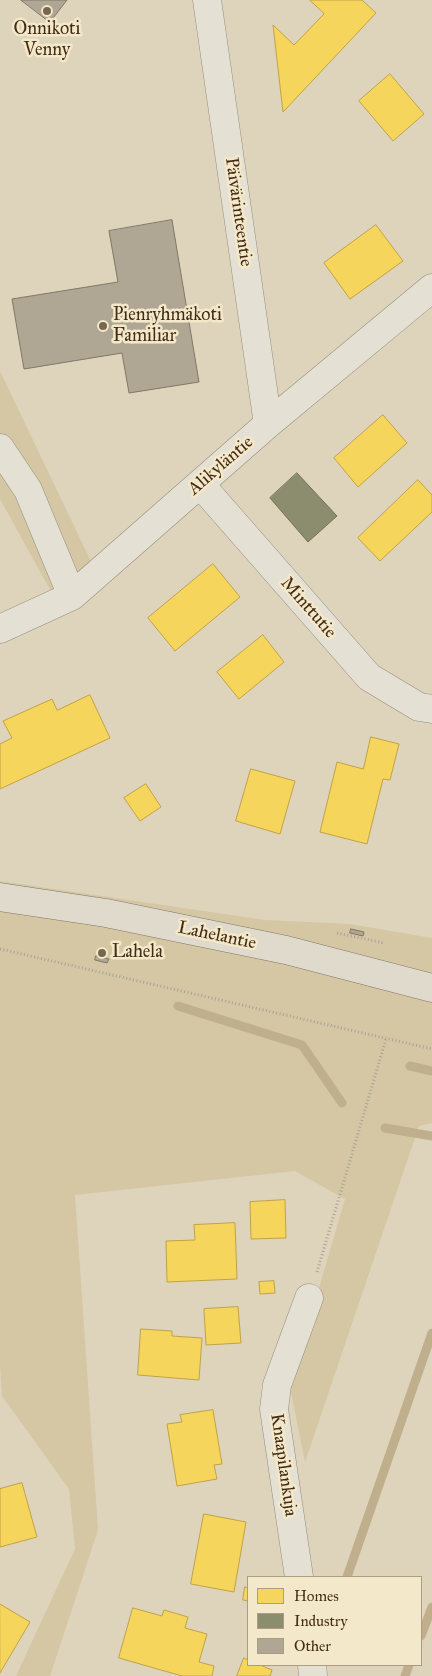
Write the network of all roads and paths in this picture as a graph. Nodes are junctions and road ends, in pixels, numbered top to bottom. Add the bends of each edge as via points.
1 (207, 0) edge
2 (432, 288) edge
3 (268, 424) junction
4 (0, 448) edge
5 (200, 484) junction
6 (72, 596) junction
7 (0, 629) edge
8 (432, 709) edge
9 (0, 897) edge
10 (0, 949) edge
11 (432, 988) edge
12 (386, 1039) junction
13 (432, 1049) edge
14 (309, 1298) joint
15 (299, 1576) edge

1 - 3 street, Päivärinteentie
2 - 3 street, Alikyläntie
3 - 5 street, Alikyläntie
4 - 6 street via 28,490
5 - 6 street, Alikyläntie
5 - 8 street, Minttutie via 369,678 419,707
6 - 7 street, Alikyläntie
9 - 11 main road, Lahelantie via 106,913 286,950
10 - 12 path
12 - 13 path
12 - 14 path
14 - 15 street, Knaapilankuja via 277,1385 274,1410

